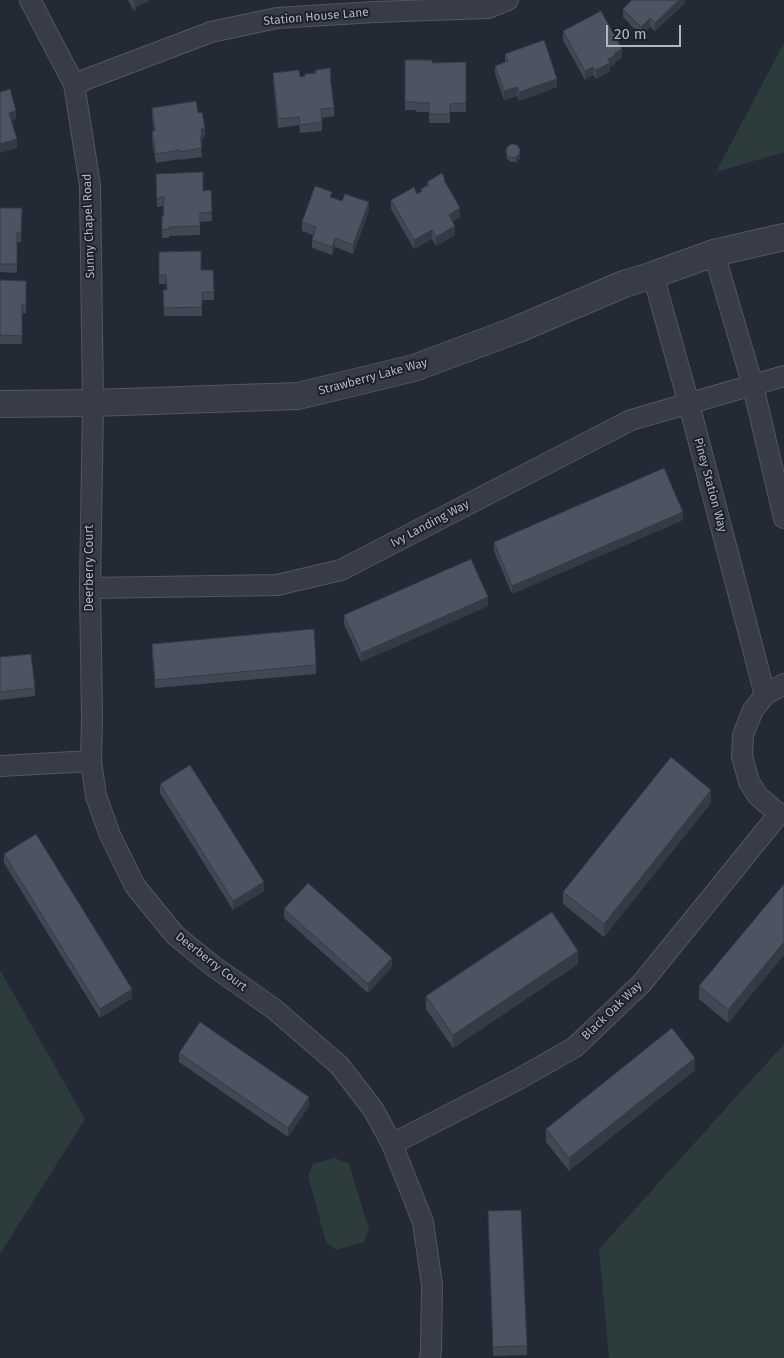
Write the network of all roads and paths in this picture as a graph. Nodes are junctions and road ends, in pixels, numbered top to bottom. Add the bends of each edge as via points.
1 (30, 0) edge
2 (508, 0) edge
3 (375, 6) edge
4 (74, 84) junction
5 (784, 237) edge
6 (714, 253) junction
7 (653, 275) junction
8 (784, 376) edge
9 (753, 386) junction
10 (93, 403) junction
11 (0, 404) edge
12 (689, 404) junction
13 (784, 518) edge
14 (90, 588) junction
15 (784, 684) edge
16 (765, 695) junction
17 (91, 761) junction
18 (0, 766) edge
19 (781, 815) edge
20 (392, 1144) junction
21 (430, 1358) edge

1 - 4 street, Sunny Chapel Road
2 - 3 street, Station House Lane via 488,8
3 - 4 street, Station House Lane via 278,18 211,32
4 - 10 street, Sunny Chapel Road via 90,185
5 - 6 street, Strawberry Lake Way
6 - 7 street, Strawberry Lake Way
6 - 9 street
7 - 10 street, Strawberry Lake Way via 414,368 298,396
7 - 12 street, Piney Station Way
8 - 9 street, Ivy Landing Way
9 - 12 street, Ivy Landing Way
9 - 13 street
10 - 11 street, Strawberry Lake Way
10 - 14 street, Deerberry Court
12 - 14 street, Ivy Landing Way via 631,420 341,570 277,585
12 - 16 street, Piney Station Way
14 - 17 street, Deerberry Court
15 - 16 street
16 - 19 street via 753,710 743,735 742,756 749,782 758,796
17 - 18 street
17 - 20 street, Deerberry Court via 96,796 110,835 136,886 175,935 274,1009 339,1065 372,1109
19 - 20 street, Black Oak Way via 642,983 575,1047
20 - 21 street, Deerberry Court via 423,1222 432,1285

